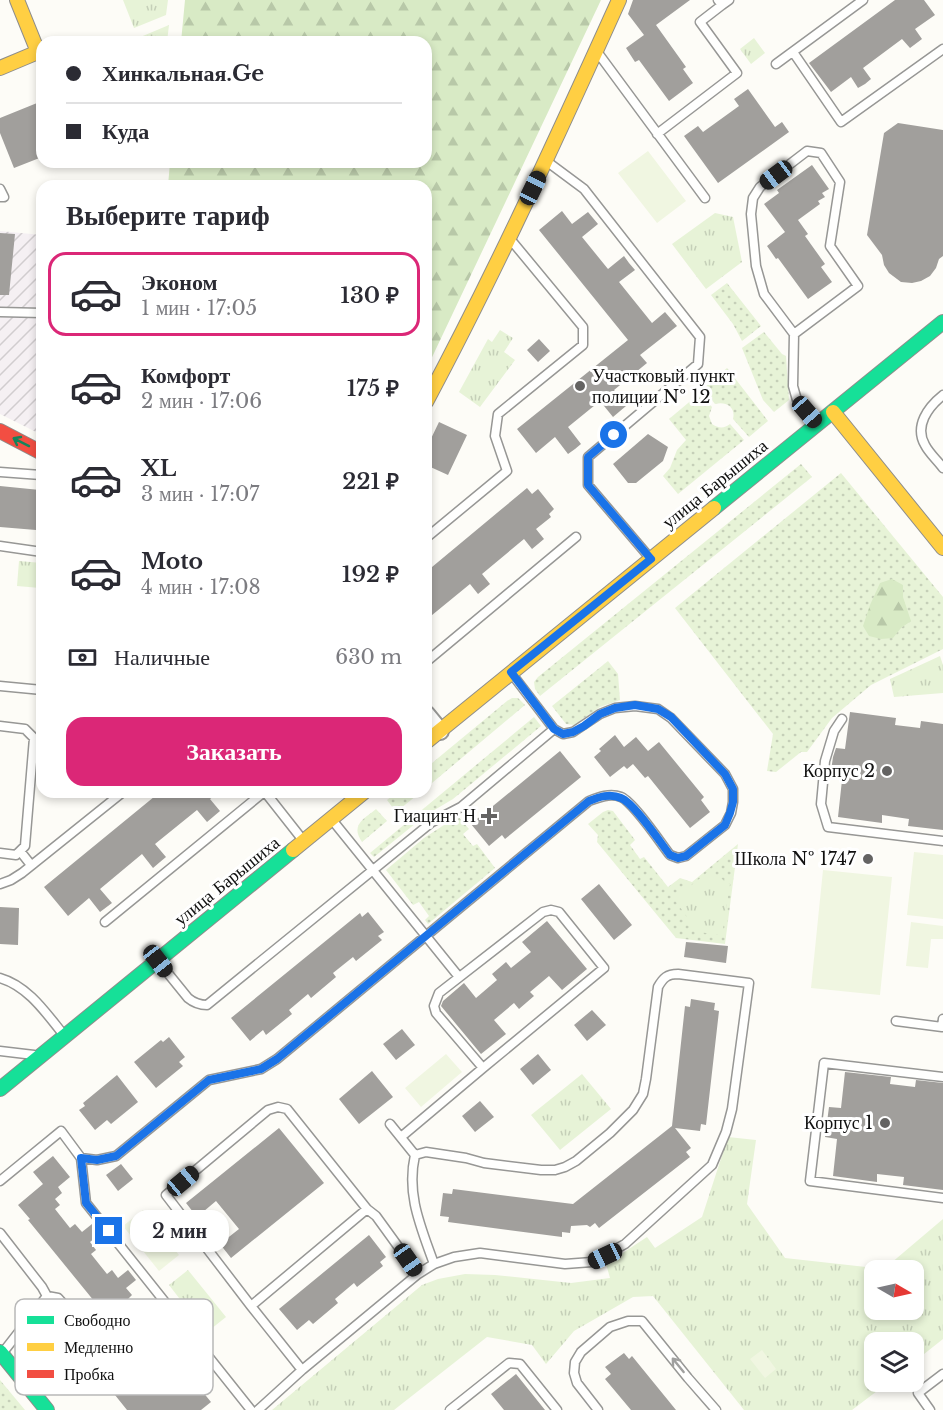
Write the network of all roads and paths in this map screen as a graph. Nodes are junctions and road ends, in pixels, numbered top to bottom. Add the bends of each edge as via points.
1 (17, 0) edge
2 (620, 0) edge
3 (863, 0) edge
4 (723, 2) edge
5 (36, 47) edge
6 (943, 49) edge
7 (597, 51) junction
8 (793, 52) junction
9 (36, 53) edge
10 (776, 64) dead end
11 (0, 68) edge
12 (657, 134) junction
13 (546, 161) junction
14 (0, 189) edge
15 (0, 197) edge
16 (705, 198) dead end
17 (509, 237) junction
18 (0, 312) edge
19 (36, 313) edge
20 (943, 322) edge
21 (794, 334) junction
22 (432, 391) edge
23 (943, 395) edge
24 (833, 412) junction
25 (818, 425) junction
26 (0, 431) edge
27 (36, 450) edge
28 (943, 468) edge
29 (0, 472) edge
30 (36, 476) edge
31 (432, 533) edge
32 (576, 537) dead end
33 (0, 546) edge
34 (943, 548) edge
35 (36, 551) edge
36 (651, 559) junction
37 (432, 657) edge
38 (511, 672) junction
39 (0, 686) edge
40 (36, 689) edge
41 (842, 719) dead end
42 (432, 721) edge
43 (0, 726) edge
44 (554, 729) junction
45 (440, 731) junction
46 (432, 737) edge
47 (115, 798) edge
48 (257, 798) edge
49 (269, 798) edge
50 (357, 798) edge
51 (331, 819) junction
52 (943, 841) edge
53 (304, 842) junction
54 (20, 851) junction
55 (0, 853) edge
56 (31, 865) junction
57 (373, 870) junction
58 (0, 884) edge
59 (105, 922) dead end
60 (425, 936) junction
61 (158, 961) junction
62 (459, 977) junction
63 (0, 978) edge
64 (896, 1021) dead end
65 (943, 1025) edge
66 (64, 1036) junction
67 (0, 1051) edge
68 (40, 1056) junction
69 (483, 1068) junction
70 (943, 1077) edge
71 (0, 1089) edge
72 (390, 1124) dead end
73 (400, 1137) junction
74 (415, 1155) junction
75 (81, 1158) junction
76 (0, 1181) edge
77 (943, 1198) edge
78 (367, 1209) junction
79 (0, 1233) edge
80 (434, 1264) junction
81 (418, 1274) junction
82 (47, 1296) junction
83 (45, 1299) edge
84 (59, 1299) edge
85 (162, 1299) edge
86 (251, 1306) junction
87 (15, 1336) edge
88 (1, 1353) edge
89 (213, 1363) edge
90 (15, 1370) edge
91 (302, 1370) junction
92 (943, 1374) edge
93 (35, 1395) edge
94 (47, 1410) edge
95 (250, 1410) edge
96 (258, 1410) edge
97 (450, 1410) edge
98 (556, 1410) edge
99 (598, 1410) edge
100 (716, 1410) edge
101 (930, 1410) edge

1 - 5 main road
2 - 7 main road
3 - 8 lane
4 - 12 lane via 700,22 737,73
6 - 8 lane via 841,122
7 - 12 lane
7 - 13 main road
8 - 10 lane
9 - 11 main road
12 - 16 lane
13 - 17 main road
13 - 36 lane via 584,189 700,337 699,364 588,457 588,485
14 - 15 lane via 4,197
17 - 22 main road
17 - 31 lane via 583,327 583,345 498,414 495,436 507,471
18 - 19 lane
20 - 24 main road, улица Барышиха
21 - 21 lane via 764,294 756,266 753,198 760,187 807,152 821,153 840,182 830,246 858,286
21 - 25 lane via 793,386 797,400
23 - 28 lane via 923,419 921,432 924,444
24 - 25 main road, улица Барышиха
24 - 34 main road
25 - 36 main road, улица Барышиха
27 -> 26 main road
29 - 30 lane
32 - 37 lane
33 - 35 lane
36 - 38 main road, улица Барышиха
38 - 44 lane
38 - 45 main road, улица Барышиха
39 - 40 lane
41 - 52 lane via 825,761 821,804 828,827
42 - 45 street
43 - 54 lane via 25,729 34,738 25,846
44 - 57 lane via 461,807 432,822
44 - 60 lane via 563,734 573,732 615,708 635,705 658,709 671,717 725,774 733,789 733,802 725,825 678,858 670,855 631,805 622,798 600,796
45 - 46 main road, улица Барышиха
47 - 56 lane
48 - 59 lane
49 - 53 lane
50 - 51 main road, улица Барышиха
51 - 53 main road, улица Барышиха
51 - 57 lane
53 - 61 main road, улица Барышиха
54 - 55 lane via 16,855
54 - 56 lane
56 - 58 lane
57 - 60 lane
57 - 61 lane via 207,1005 188,998
60 - 62 lane
60 - 75 lane via 277,1059 261,1069 209,1080 116,1156
61 - 66 main road, улица Барышиха
62 - 69 lane via 439,993 434,1006
62 - 69 lane via 543,912 551,910 560,912 604,968
63 - 66 lane via 9,980 34,999
64 - 65 lane
66 - 68 main road, улица Барышиха
67 - 68 lane
68 - 71 main road, улица Барышиха
69 - 73 lane
70 - 77 lane via 824,1062 810,1182
72 - 73 lane
73 - 74 lane
74 - 80 lane via 413,1199
74 - 80 lane via 426,1152 542,1170 565,1167 610,1133 643,1094 662,980 669,974 678,974 749,983 732,1109 712,1165 624,1244 592,1262 565,1264 480,1253
75 - 76 lane via 61,1131
75 - 85 lane via 86,1203
78 - 81 lane via 376,1215
78 - 86 lane
78 - 86 lane via 287,1109 278,1107 268,1110 166,1195
79 - 82 lane
80 - 81 lane
81 - 91 lane
82 - 83 lane
82 - 84 lane
86 - 91 lane
87 - 88 lane
88 - 90 main road
89 - 95 lane
91 - 96 lane
92 - 101 lane via 918,1393
93 - 94 main road
97 - 98 lane via 509,1363 520,1364
100 -> 99 lane via 642,1321 610,1327 580,1352 575,1362 577,1383

